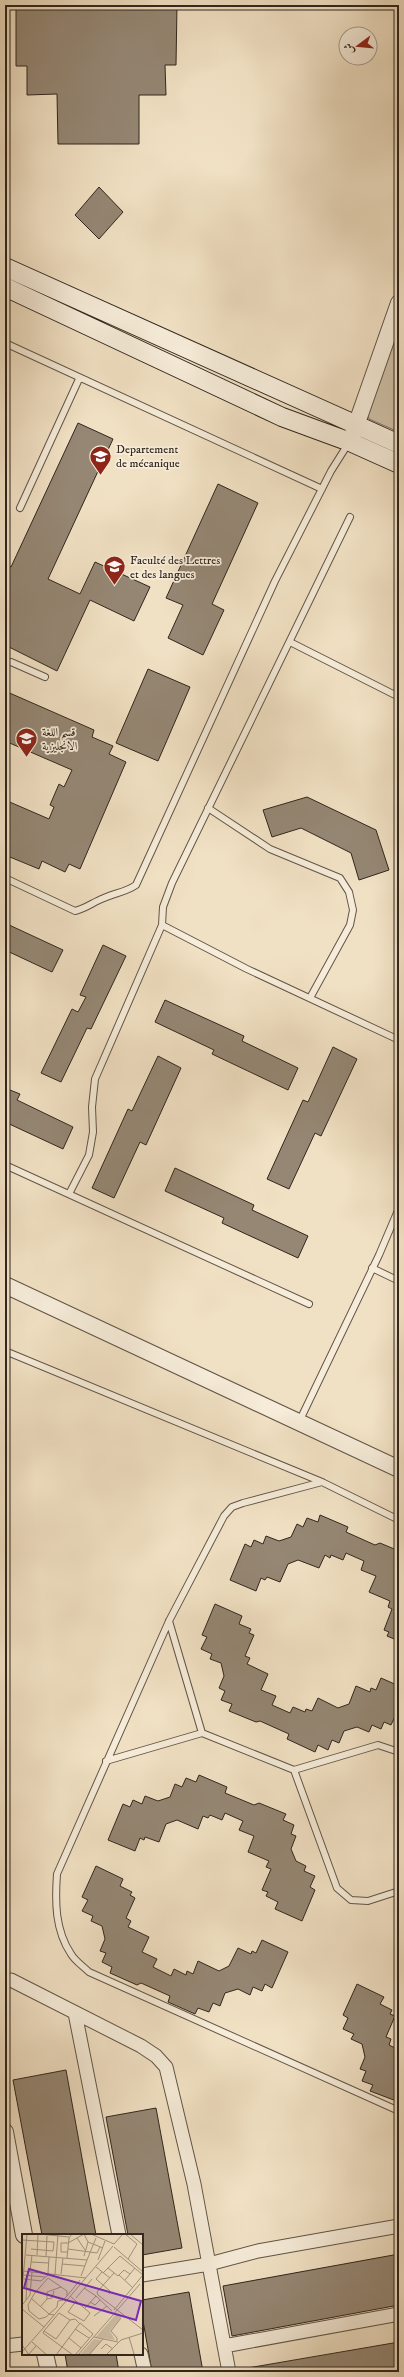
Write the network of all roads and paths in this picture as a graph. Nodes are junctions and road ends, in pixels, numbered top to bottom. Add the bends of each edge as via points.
1 (5, 267) edge
2 (5, 287) edge
3 (399, 303) edge
4 (5, 343) edge
5 (79, 379) junction
6 (357, 425) junction
7 (350, 442) junction
8 (399, 444) edge
9 (399, 464) edge
10 (322, 489) junction
11 (20, 508) dead end
12 (350, 517) dead end
13 (290, 642) junction
14 (5, 663) edge
15 (45, 677) dead end
16 (399, 697) edge
17 (208, 808) junction
18 (5, 878) edge
19 (162, 925) junction
20 (310, 998) junction
21 (399, 1040) edge
22 (5, 1165) edge
23 (69, 1194) junction
24 (399, 1208) edge
25 (372, 1268) junction
26 (399, 1281) edge
27 (5, 1285) edge
28 (309, 1304) dead end
29 (5, 1351) edge
30 (299, 1423) junction
31 (399, 1469) edge
32 (322, 1482) junction
33 (399, 1520) edge
34 (169, 1621) junction
35 (202, 1733) junction
36 (399, 1752) edge
37 (106, 1761) junction
38 (294, 1770) junction
39 (399, 1891) edge
40 (11, 1980) dead end
41 (75, 2013) junction
42 (399, 2112) edge
43 (5, 2132) edge
44 (399, 2226) edge
45 (24, 2234) edge
46 (119, 2234) edge
47 (209, 2264) junction
48 (143, 2275) edge
49 (399, 2314) edge
50 (22, 2344) edge
51 (5, 2346) edge
52 (224, 2346) junction
53 (45, 2355) edge
54 (141, 2355) edge
55 (49, 2372) edge
56 (145, 2372) edge
57 (229, 2372) edge

1 - 6 main road
2 - 7 main road via 282,417
3 - 6 street
4 - 5 lane
5 - 10 lane
5 - 11 lane
6 - 7 street
6 - 8 main road
7 - 9 main road
7 - 10 lane
10 - 18 lane via 275,582 136,885 127,891 97,901 88,908 75,910
12 - 13 lane
13 - 16 lane
13 - 17 lane
14 - 15 lane via 11,662
17 - 19 lane via 172,883 163,907
17 - 20 lane via 270,849 340,878 349,892 353,910 350,925
19 - 20 lane
19 - 23 lane via 95,1080 93,1132 89,1155
20 - 21 lane
22 - 23 lane
23 - 28 lane
24 - 25 lane
25 - 26 lane
25 - 30 lane
27 - 30 street
29 - 32 lane
30 - 31 street
32 - 33 lane
32 - 34 lane via 243,1502 232,1508 224,1516
34 - 35 lane
34 - 37 lane
35 - 37 lane
35 - 38 lane
36 - 38 lane via 378,1745
37 - 42 lane via 57,1874 55,1907 61,1932 71,1955 89,1972
38 - 39 lane via 337,1888 351,1900 368,1901
40 - 41 street
41 - 46 street
41 - 47 street via 141,2046 166,2067 194,2184
43 - 45 street
44 - 47 street via 258,2251
47 - 48 street
47 - 52 street
49 - 52 street
50 - 51 street
52 - 57 street
53 - 55 street
54 - 56 street

